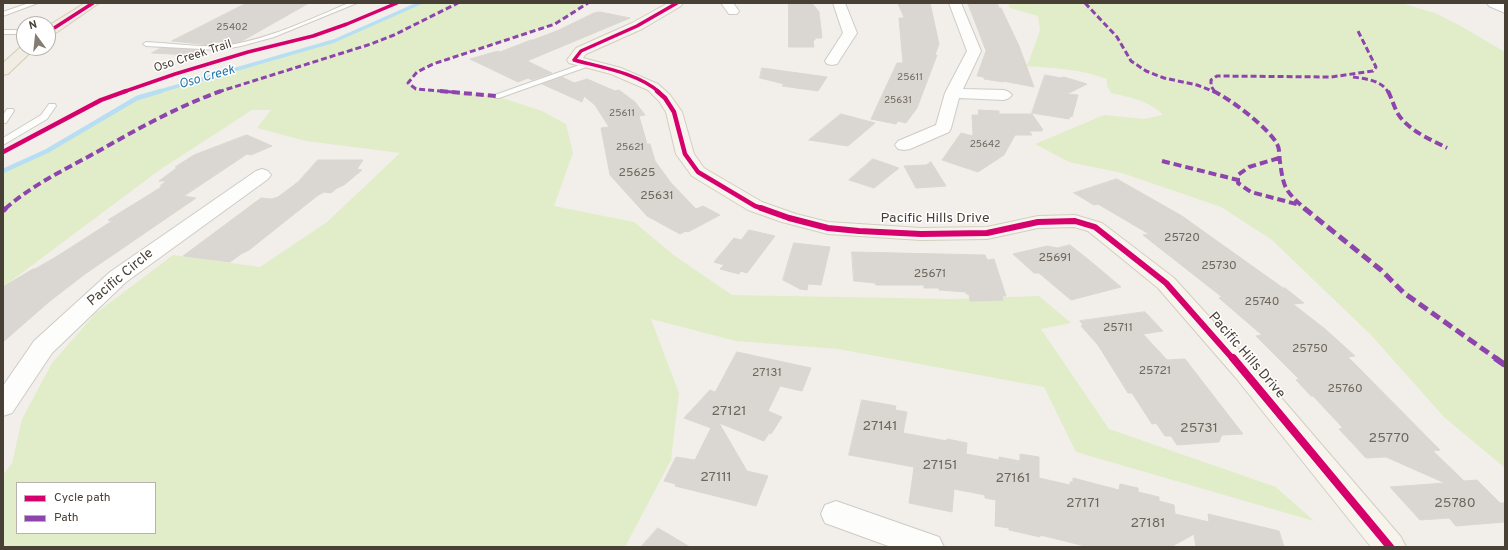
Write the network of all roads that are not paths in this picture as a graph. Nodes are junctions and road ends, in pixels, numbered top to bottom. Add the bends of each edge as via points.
1 (35, 3) edge
2 (76, 3) edge
3 (93, 3) edge
4 (354, 3) edge
5 (677, 3) edge
6 (840, 3) edge
7 (955, 3) edge
8 (1493, 3) edge
9 (1505, 9) edge
10 (3, 14) edge
11 (55, 16) edge
12 (56, 27) edge
13 (3, 32) edge
14 (16, 32) edge
15 (16, 42) edge
16 (13, 44) dead end
17 (146, 44) dead end
18 (19, 56) edge
19 (832, 61) dead end
20 (591, 64) junction
21 (3, 71) edge
22 (953, 93) junction
23 (1004, 95) dead end
24 (496, 96) dead end
25 (52, 106) dead end
26 (7, 111) edge
27 (3, 121) edge
28 (3, 142) edge
29 (904, 145) dead end
30 (262, 175) dead end
31 (3, 406) edge
32 (836, 514) dead end
33 (928, 547) edge
34 (1390, 547) edge

1 - 10 lane
2 - 11 main road
3 - 12 main road
4 - 17 lane via 272,36 241,44 219,48
5 - 20 street, Pacific Hills Drive via 637,26 580,51 574,60
6 - 19 street via 850,33
7 - 22 street via 974,51
8 - 9 street
13 - 14 lane
15 - 16 main road
18 - 21 main road
20 - 24 lane
20 - 34 street, Pacific Hills Drive via 636,78 653,87 665,98 674,112 686,154 698,172 755,206 789,218 828,228 921,234 987,233 1038,222 1075,221 1095,226 1166,283 1245,372
22 - 23 street
22 - 29 street via 943,128
25 - 28 lane via 44,117
26 - 27 lane
30 - 31 street, Pacific Circle via 118,277 43,347
32 - 33 street

